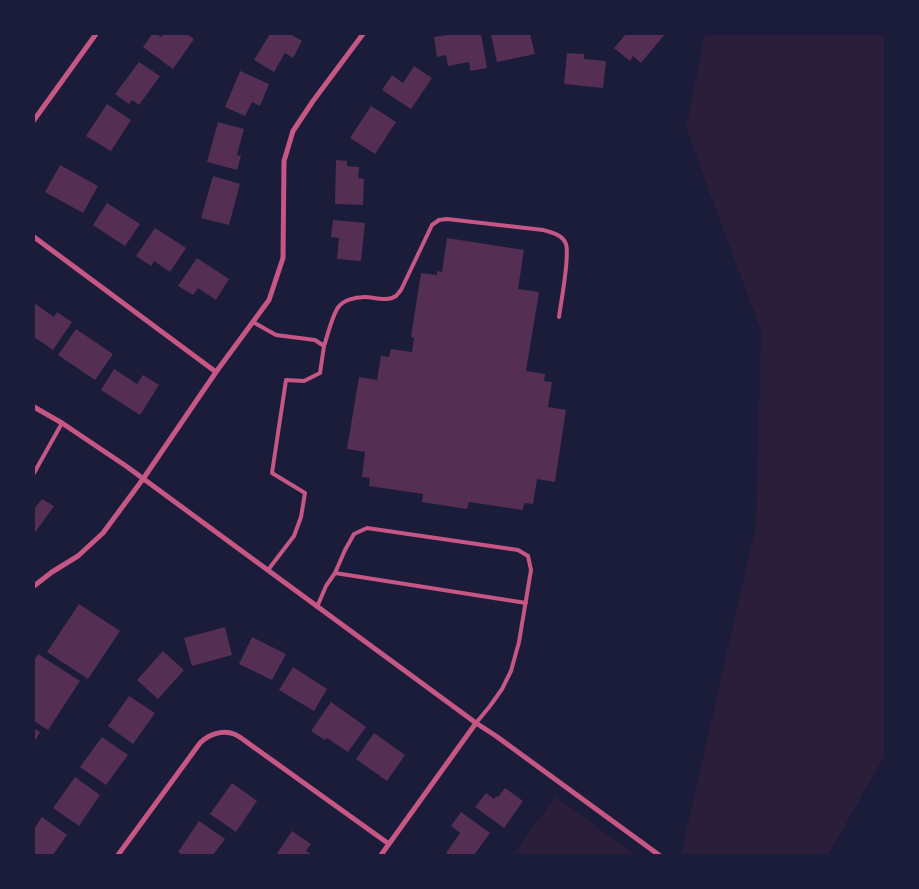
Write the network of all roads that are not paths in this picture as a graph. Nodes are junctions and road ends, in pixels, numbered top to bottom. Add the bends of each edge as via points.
1 (96, 34) edge
2 (363, 34) edge
3 (34, 120) edge
4 (34, 237) edge
5 (559, 317) dead end
6 (253, 322) junction
7 (324, 346) junction
8 (216, 372) junction
9 (34, 407) edge
10 (62, 423) junction
11 (34, 473) edge
12 (143, 479) junction
13 (268, 570) junction
14 (335, 572) junction
15 (34, 586) edge
16 (526, 603) junction
17 (317, 606) junction
18 (476, 723) junction
19 (389, 844) junction
20 (118, 855) edge
21 (381, 855) edge
22 (659, 855) edge

1 - 3 street
2 - 6 street via 293,131 284,161 283,258 269,300
4 - 8 street
5 - 7 lane via 567,261 566,244 561,237 543,230 447,219 432,225 401,290 395,296 364,297 343,302
6 - 7 lane via 276,335 315,340
6 - 8 street
7 - 13 lane via 320,372 304,381 286,380 272,473 304,493 301,517 294,536
8 - 12 street
9 - 10 street
10 - 11 lane
10 - 12 street
12 - 13 street
12 - 15 street via 94,542
13 - 17 street
14 - 16 lane
14 - 16 lane via 354,534 367,528 518,550 528,556 531,570
14 - 17 lane
16 - 18 lane via 511,671 502,689
17 - 18 street
18 - 19 street
18 - 22 street
19 - 20 street via 248,743 234,734 223,732 205,738
19 - 21 street

